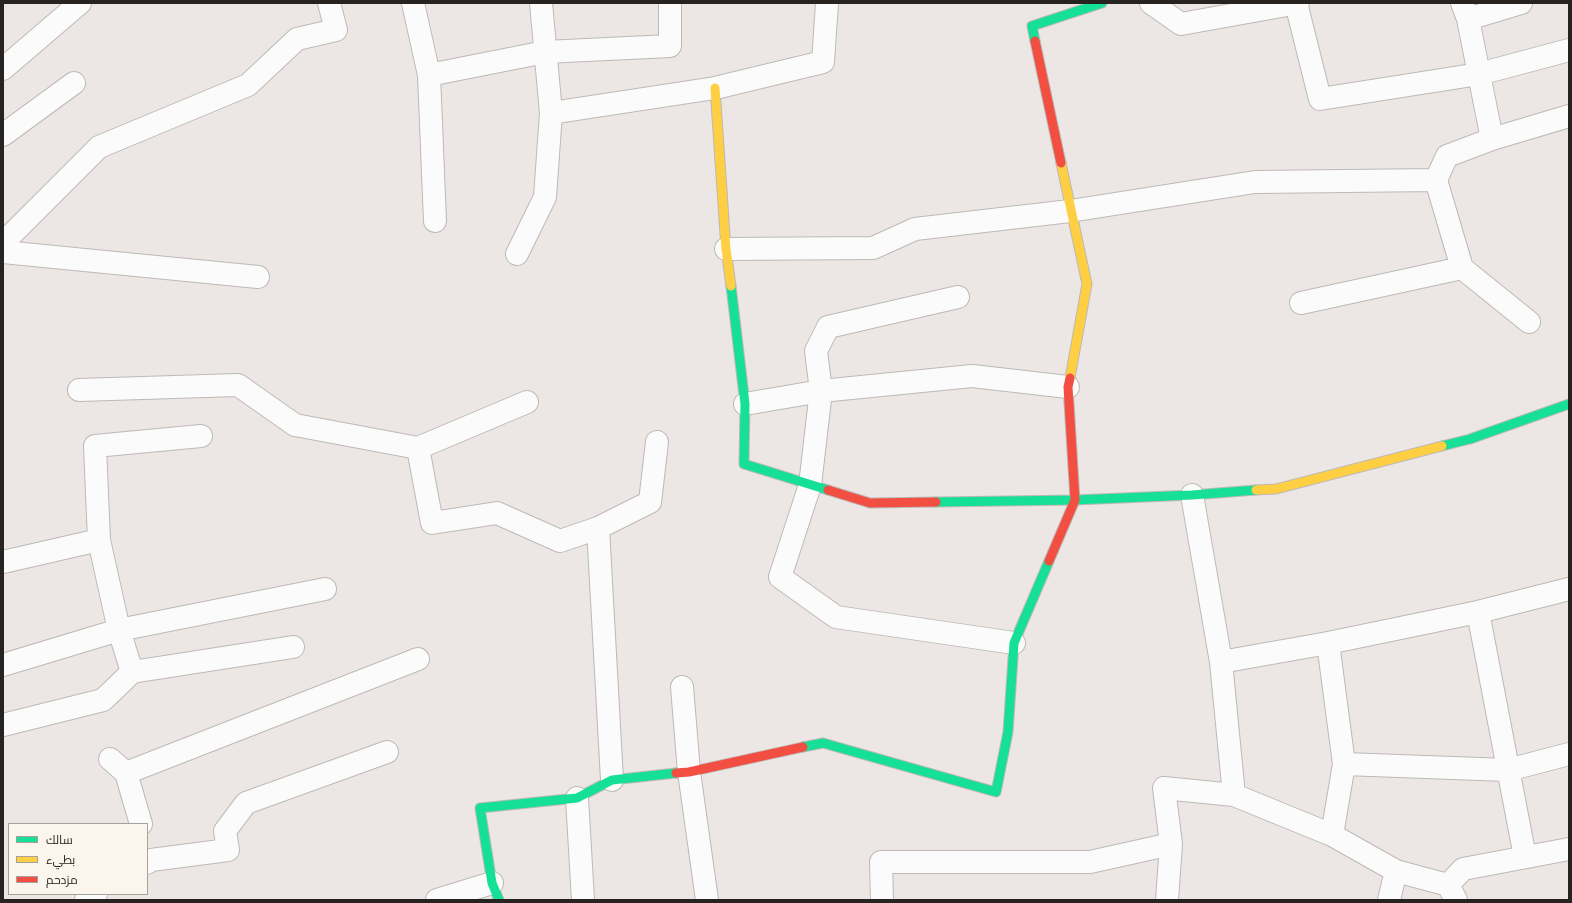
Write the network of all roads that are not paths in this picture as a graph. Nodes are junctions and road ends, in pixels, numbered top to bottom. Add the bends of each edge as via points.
1 (80, 3) edge
2 (329, 3) edge
3 (413, 3) edge
4 (541, 3) edge
5 (670, 3) edge
6 (827, 3) edge
7 (1102, 3) edge
8 (1151, 3) edge
9 (1296, 3) edge
10 (1521, 3) edge
11 (1465, 11) edge
12 (1569, 50) edge
13 (545, 52) junction
14 (3, 69) edge
15 (1479, 74) junction
16 (429, 75) junction
17 (74, 83) dead end
18 (715, 88) junction
19 (551, 113) junction
20 (1569, 116) edge
21 (3, 135) edge
22 (1492, 139) junction
23 (1436, 180) junction
24 (1070, 211) junction
25 (435, 220) dead end
26 (3, 243) edge
27 (726, 249) junction
28 (3, 252) edge
29 (517, 254) dead end
30 (1462, 268) junction
31 (258, 277) dead end
32 (958, 297) dead end
33 (1301, 303) dead end
34 (1529, 322) dead end
35 (1068, 387) junction
36 (79, 390) dead end
37 (821, 391) junction
38 (527, 402) dead end
39 (745, 404) junction
40 (1569, 404) edge
41 (201, 436) dead end
42 (657, 442) dead end
43 (418, 448) junction
44 (810, 485) junction
45 (1192, 495) junction
46 (1075, 500) junction
47 (598, 528) junction
48 (99, 540) junction
49 (3, 562) edge
50 (325, 589) dead end
51 (1569, 590) edge
52 (1478, 612) junction
53 (119, 630) junction
54 (1014, 643) junction
55 (1328, 644) junction
56 (293, 647) dead end
57 (418, 659) dead end
58 (1221, 662) junction
59 (3, 665) edge
60 (132, 672) junction
61 (682, 687) dead end
62 (3, 725) edge
63 (387, 752) dead end
64 (1569, 754) edge
65 (110, 759) dead end
66 (1344, 764) junction
67 (1508, 770) junction
68 (689, 772) junction
69 (126, 774) junction
70 (612, 780) junction
71 (1234, 795) junction
72 (577, 798) junction
73 (141, 823) edge
74 (1332, 835) junction
75 (1171, 844) junction
76 (1569, 849) edge
77 (148, 856) edge
78 (1525, 857) junction
79 (1396, 871) junction
80 (496, 892) edge
81 (1452, 892) edge
82 (437, 900) edge
83 (583, 900) edge
84 (707, 900) edge
85 (882, 900) edge
86 (1167, 900) edge
87 (1389, 900) edge

1 - 14 street
2 - 26 street via 336,30 297,40 248,85 99,147
3 - 16 street
4 - 13 street
5 - 13 street via 670,46
6 - 18 street via 823,62
7 - 24 street via 1032,26
8 - 9 street via 1181,24
9 - 15 street via 1320,99
10 - 11 street
11 - 15 street
12 - 15 street
13 - 16 street
13 - 19 street
15 - 22 street
16 - 25 street
17 - 21 street
18 - 19 street
18 - 27 street
19 - 29 street via 546,197
20 - 22 street
22 - 23 street via 1447,156
23 - 24 street via 1255,182
23 - 30 street
24 - 27 street via 915,229 873,248
24 - 35 street via 1087,284
27 - 39 street
28 - 31 street
30 - 33 street
30 - 34 street
32 - 37 street via 828,327 816,351
35 - 37 street via 972,376
35 - 46 street
36 - 43 street via 238,385 295,425
37 - 39 street
37 - 44 street
38 - 43 street
39 - 44 street via 744,464
40 - 45 street via 1470,439 1276,490
41 - 48 street via 95,446
42 - 47 street via 650,502
43 - 47 street via 432,523 497,513 560,541
44 - 46 street via 870,503
44 - 54 street via 780,577 836,617
45 - 46 street
45 - 58 street
46 - 54 street
47 - 70 street
48 - 49 street
48 - 53 street
50 - 53 street
51 - 52 street
52 - 55 street
52 - 67 street
53 - 59 street
53 - 60 street
54 - 68 street via 1008,732 996,792 823,743
55 - 58 street
55 - 66 street
56 - 60 street
57 - 69 street
58 - 71 street
60 - 62 street via 103,700
61 - 68 street
63 - 77 street via 246,804 225,832 228,850
64 - 67 street
65 - 69 street
66 - 67 street
66 - 74 street
67 - 78 street
68 - 70 street
68 - 84 street
69 - 73 street
70 - 72 street
71 - 74 street
71 - 75 street via 1164,788
72 - 80 street via 480,808
72 - 83 street
74 - 79 street
75 - 85 street via 1090,862 881,862
75 - 86 street
76 - 78 street
78 - 81 street via 1463,869
79 - 81 street
79 - 87 street
80 - 82 street

